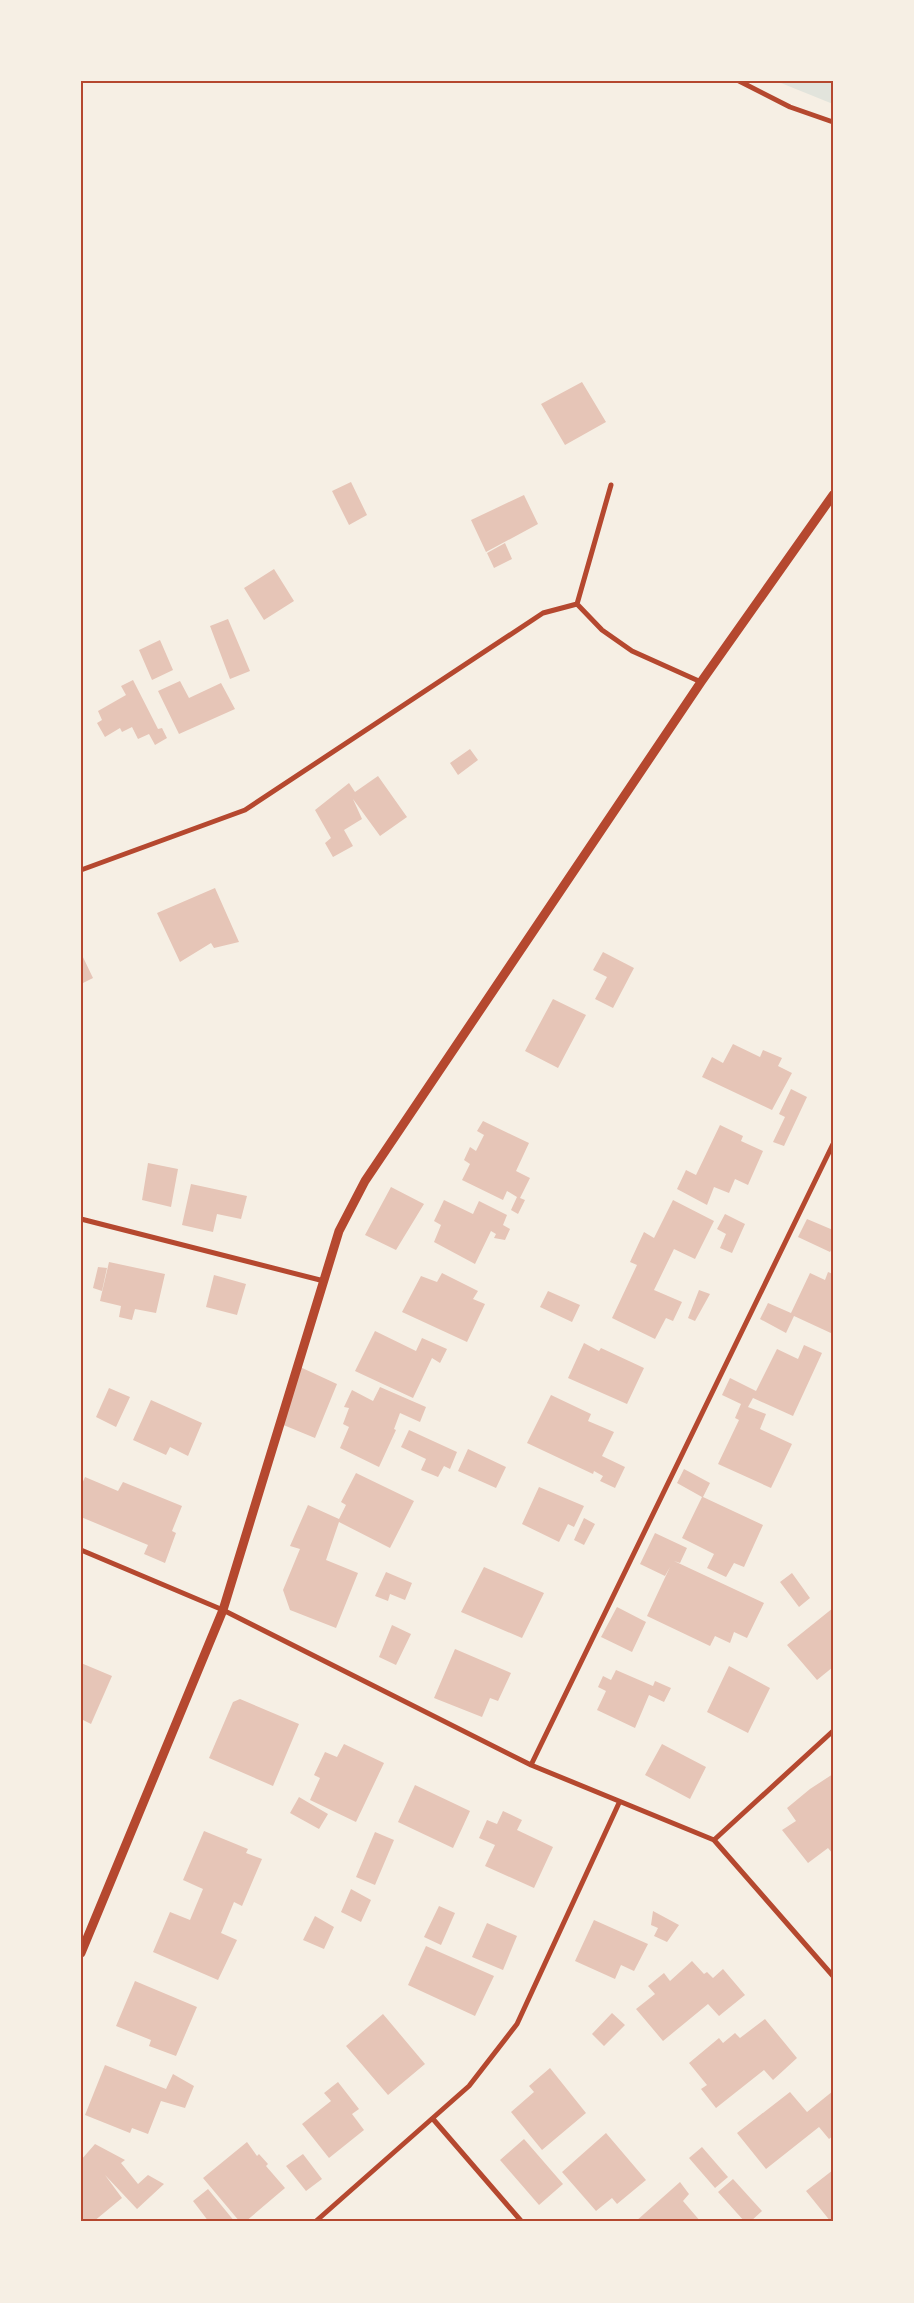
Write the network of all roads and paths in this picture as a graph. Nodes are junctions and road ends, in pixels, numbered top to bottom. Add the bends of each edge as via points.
1 (740, 81) edge
2 (833, 122) edge
3 (611, 485) dead end
4 (833, 496) edge
5 (577, 604) junction
6 (701, 682) junction
7 (81, 870) edge
8 (833, 1144) edge
9 (81, 1219) edge
10 (325, 1282) junction
11 (81, 1550) edge
12 (223, 1610) junction
13 (833, 1731) edge
14 (531, 1765) junction
15 (619, 1803) junction
16 (714, 1840) junction
17 (81, 1954) edge
18 (833, 1976) edge
19 (433, 2119) junction
20 (315, 2222) edge
21 (522, 2222) edge

1 - 2 street via 790,108
3 - 5 street
4 - 6 street
5 - 6 street via 602,630 632,651
5 - 7 street via 543,613 245,810
6 - 10 street via 365,1181 340,1231
8 - 14 street
9 - 10 street
10 - 12 street
11 - 12 street
12 - 14 street
12 - 17 street
13 - 16 street
14 - 15 street
15 - 16 street
15 - 19 street via 517,2024 469,2086
16 - 18 street
19 - 20 street
19 - 21 street

